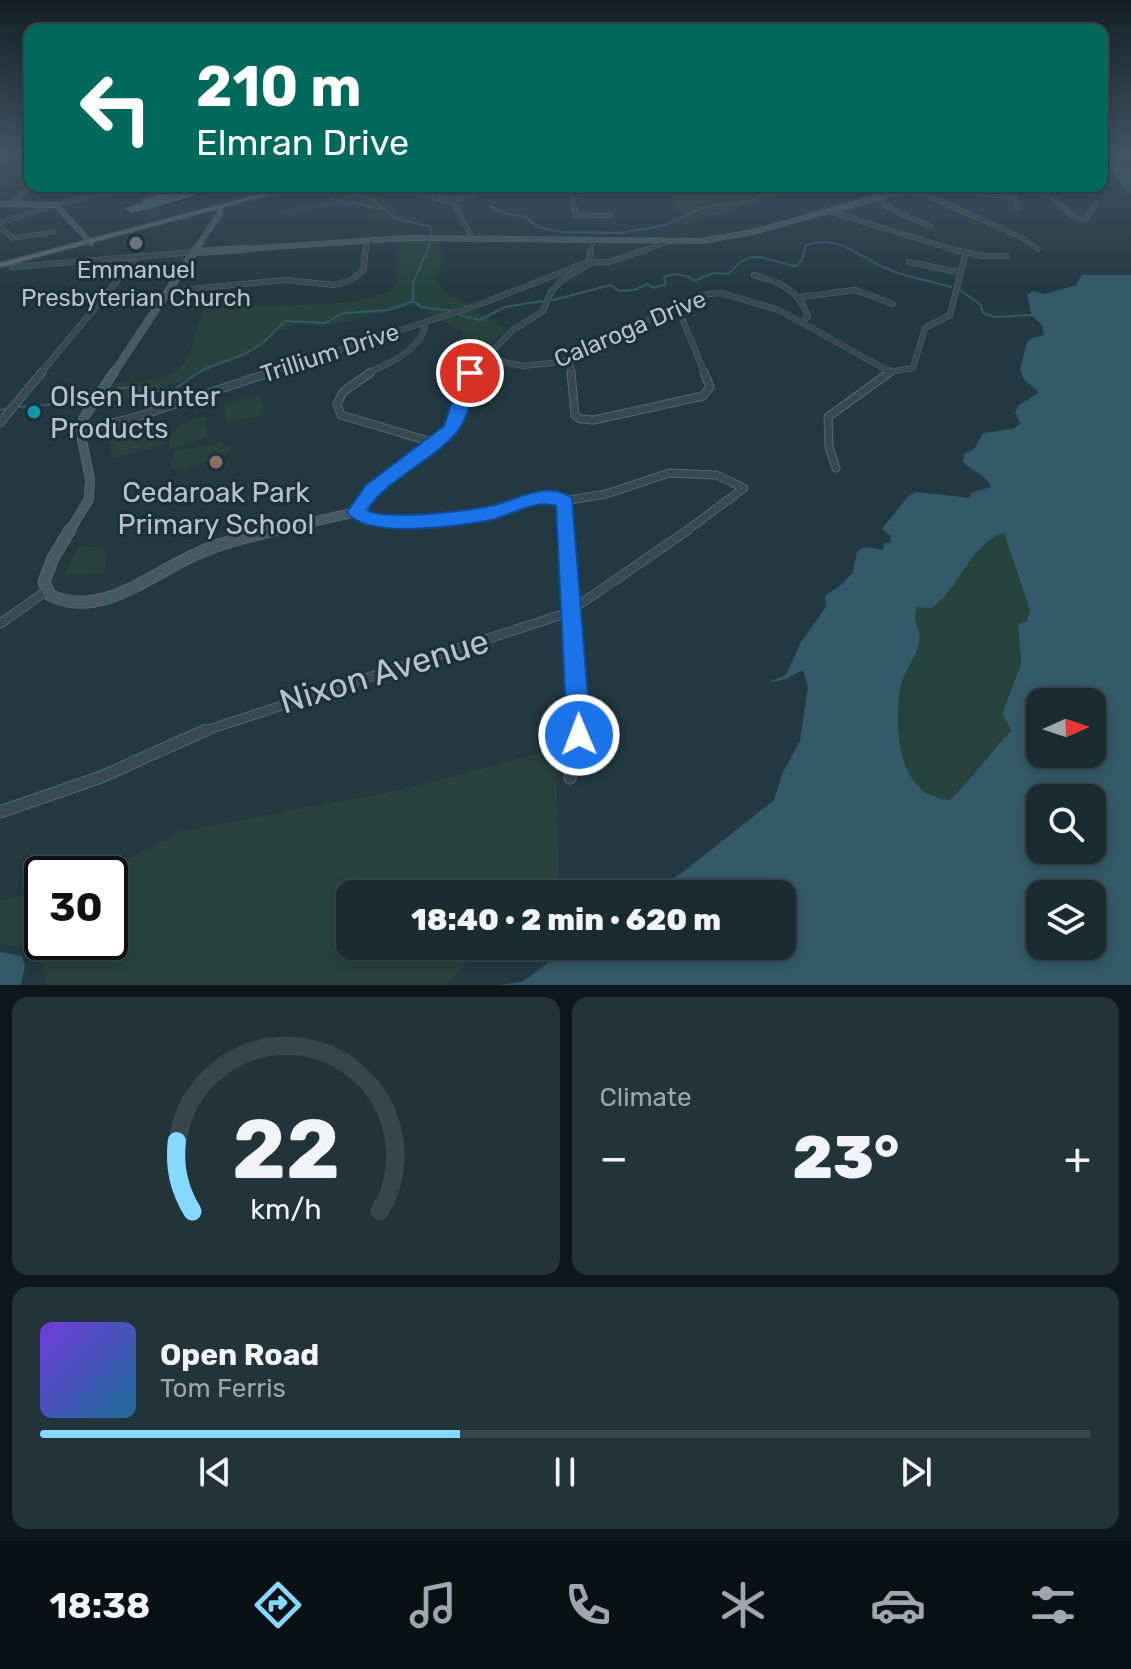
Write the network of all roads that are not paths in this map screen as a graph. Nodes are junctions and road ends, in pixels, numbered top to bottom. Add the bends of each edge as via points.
1 (1016, 198) edge
2 (17, 199) edge
3 (79, 199) edge
4 (251, 199) edge
5 (442, 199) edge
6 (456, 199) edge
7 (573, 199) edge
8 (871, 199) edge
9 (876, 199) edge
10 (935, 199) edge
11 (1058, 199) edge
12 (450, 201) junction
13 (0, 204) edge
14 (11, 204) junction
15 (1096, 204) dead end
16 (56, 205) junction
17 (45, 208) dead end
18 (219, 208) junction
19 (1017, 208) dead end
20 (828, 211) junction
21 (612, 216) dead end
22 (0, 225) edge
23 (930, 226) dead end
24 (54, 232) dead end
25 (472, 238) junction
26 (367, 240) junction
27 (593, 241) junction
28 (668, 242) junction
29 (91, 243) junction
30 (1038, 249) dead end
31 (195, 252) junction
32 (965, 255) junction
33 (1006, 256) dead end
34 (137, 257) junction
35 (909, 262) dead end
36 (590, 263) junction
37 (0, 265) edge
38 (12, 267) dead end
39 (958, 272) junction
40 (754, 275) dead end
41 (170, 291) junction
42 (801, 297) junction
43 (893, 304) dead end
44 (677, 306) junction
45 (426, 322) junction
46 (801, 322) junction
47 (483, 358) junction
48 (570, 358) junction
49 (890, 372) junction
50 (0, 423) edge
51 (80, 431) junction
52 (435, 443) junction
53 (836, 468) dead end
54 (563, 501) junction
55 (356, 512) junction
56 (46, 591) junction
57 (573, 608) junction
58 (0, 624) edge
59 (570, 778) dead end
60 (0, 812) edge

1 - 19 street
2 - 14 street
3 - 16 street
4 - 18 main road
5 - 12 street
6 - 12 street
7 - 21 street via 575,215
8 - 20 street
9 - 23 street
10 - 30 street
11 - 15 street via 1068,215 1082,221
12 - 25 street
13 - 14 street
14 - 16 street
16 - 29 street
17 - 22 street
18 - 29 main road
18 - 31 street
20 - 28 street via 734,236
20 - 32 street
22 - 24 street via 13,238
25 - 26 street
25 - 27 street
26 - 31 street
26 - 41 street via 363,271 345,283 285,280
27 - 28 street
27 - 36 street
28 - 36 street, Trillium Drive
29 - 37 main road
31 - 34 street
31 - 41 street
32 - 33 street
32 - 39 street
34 - 38 street
34 - 50 street
35 - 39 street
36 - 45 street, Trillium Drive
36 - 47 street via 561,281 543,311
39 - 49 street via 950,315 925,328 913,368
40 - 42 street
41 - 51 street via 87,410
42 - 43 street via 855,290
42 - 46 street via 808,317
44 - 46 street, Calaroga Drive via 721,293
44 - 48 street, Calaroga Drive
44 - 48 street via 710,387 703,396 580,419 575,415
45 - 51 street, Trillium Drive
45 - 52 street via 426,331 410,349 347,388 337,404 347,419
46 - 49 street, Calaroga Drive
47 - 48 street, Calaroga Drive via 531,366
47 - 52 street via 466,380 453,425
49 - 53 street via 828,417
51 - 56 street via 91,492 44,577
52 - 55 street via 372,489
54 - 55 street via 541,496 495,512 396,523 374,522
54 - 57 street via 568,509
54 - 57 street, Nixon Avenue via 612,493 669,473 716,475 744,488
55 - 56 street via 212,547 106,597 68,599
56 - 58 street
57 - 59 street via 580,725
57 - 60 street, Nixon Avenue via 223,723 106,775

